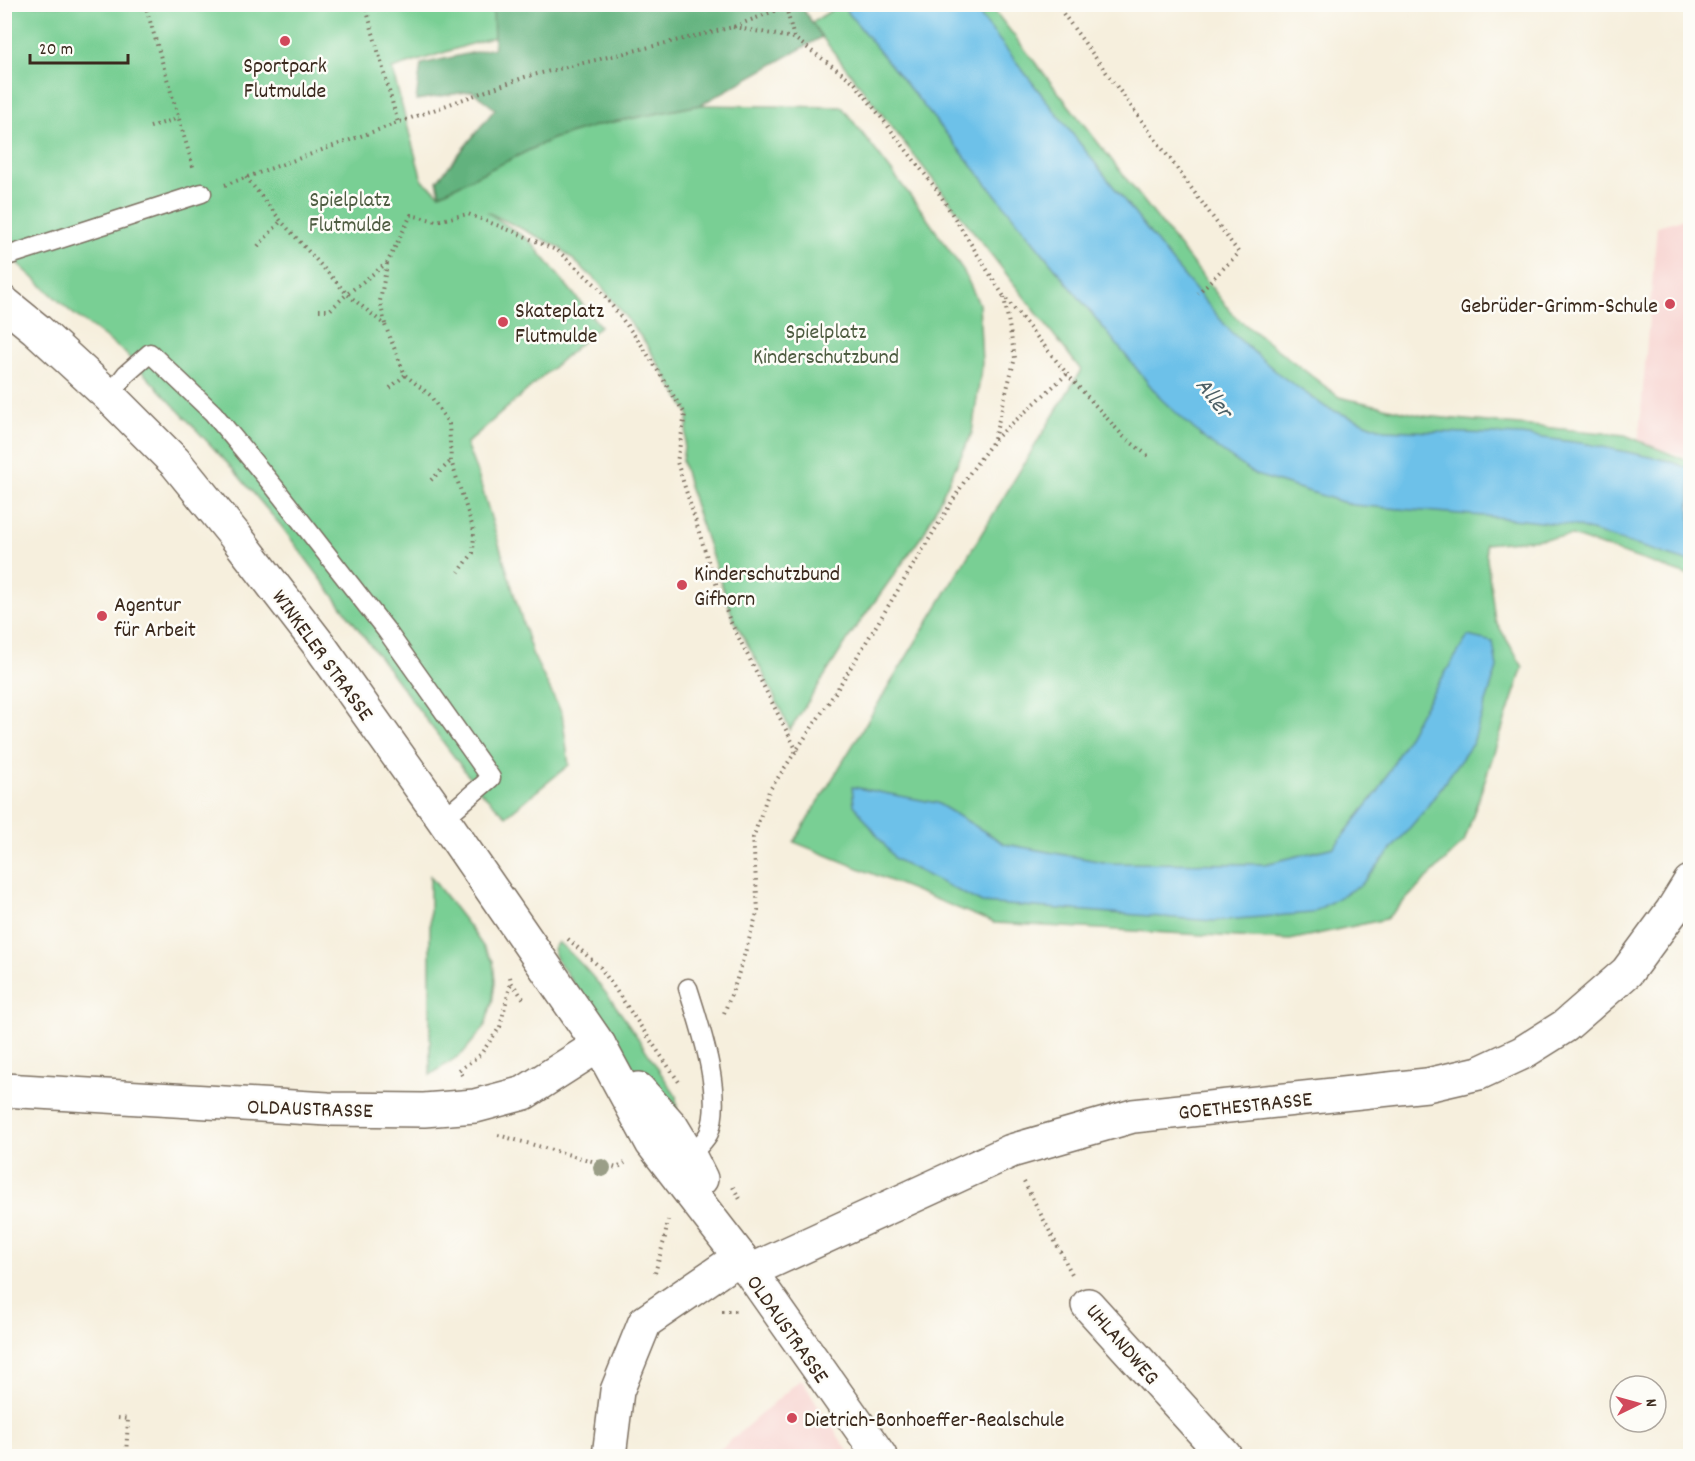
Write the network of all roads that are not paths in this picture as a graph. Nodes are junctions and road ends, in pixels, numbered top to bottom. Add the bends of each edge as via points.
1 (201, 193) road end
2 (4, 257) edge
3 (4, 303) edge
4 (110, 396) junction
5 (443, 819) junction
6 (1690, 882) edge
7 (688, 988) dead end
8 (599, 1044) junction
9 (4, 1090) edge
10 (681, 1162) junction
11 (745, 1264) junction
12 (1088, 1305) road end
13 (609, 1456) edge
14 (880, 1456) edge
15 (1225, 1456) edge

1 - 2 lane
3 - 4 street, WINKELER STRASSE
4 - 5 street, WINKELER STRASSE via 175,462 236,537 320,646
4 - 5 lane via 126,374 150,353 213,412 275,488 386,630 491,778
5 - 8 street, WINKELER STRASSE
6 - 11 street, GOETHESTRASSE via 1627,972 1565,1026 1522,1053 1479,1072 1427,1085 1133,1116 1011,1151
7 - 10 lane via 708,1053 714,1109 708,1134
8 - 9 street, OLDAUSTRASSE via 524,1093 475,1106 424,1110 328,1109
8 - 10 street, OLDAUSTRASSE via 652,1143
10 - 11 street, OLDAUSTRASSE
11 - 13 street, GOETHESTRASSE via 645,1322 617,1391
11 - 14 street, OLDAUSTRASSE
12 - 15 street, UHLANDWEG

